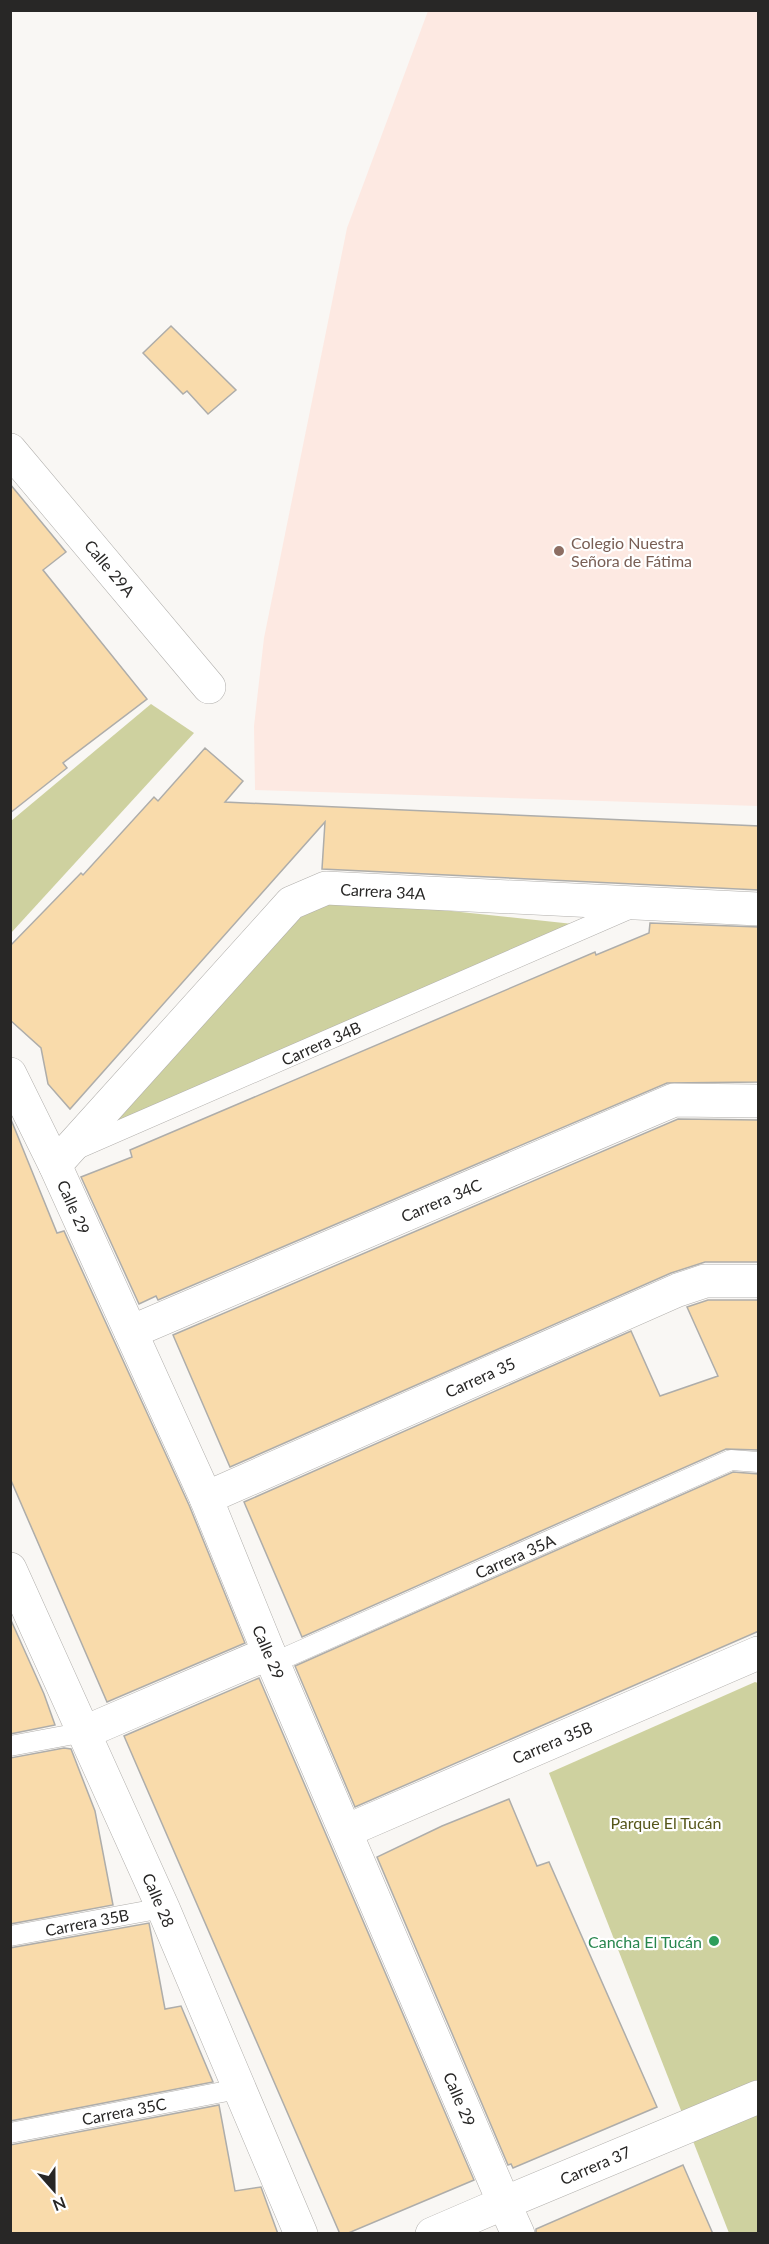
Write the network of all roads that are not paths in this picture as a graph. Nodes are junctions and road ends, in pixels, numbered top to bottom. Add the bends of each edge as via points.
1 (10, 450) edge
2 (209, 687) dead end
3 (638, 905) junction
4 (759, 909) edge
5 (10, 1074) edge
6 (759, 1101) edge
7 (62, 1158) junction
8 (759, 1281) edge
9 (131, 1332) junction
10 (759, 1462) edge
11 (206, 1498) junction
12 (10, 1569) edge
13 (759, 1653) edge
14 (271, 1658) junction
15 (85, 1732) junction
16 (10, 1746) edge
17 (346, 1832) junction
18 (163, 1908) junction
19 (10, 1936) edge
20 (238, 2089) junction
21 (759, 2097) edge
22 (10, 2133) edge
23 (504, 2203) junction
24 (301, 2234) edge
25 (432, 2234) edge
26 (518, 2234) edge

1 - 2 street, Calle 29A
3 - 4 street, Carrera 34A
3 - 7 lane, Carrera 34B
3 - 7 street, Carrera 34A via 326,888 291,903
5 - 7 street, Calle 29
6 - 9 street, Carrera 34C via 674,1100
7 - 9 street, Calle 29
8 - 11 street, Carrera 35 via 705,1281 678,1290
9 - 11 street, Calle 29
10 - 14 lane, Carrera 35A via 731,1460
11 - 14 street, Calle 29
12 - 15 street, Calle 28
13 - 17 street, Carrera 35B
14 - 15 street, Carrera 35A
14 - 17 street, Calle 29
15 - 16 lane, Carrera 35A
15 - 18 street, Calle 28
17 - 23 street, Calle 29
18 - 19 lane, Carrera 35B
18 - 20 street, Calle 28
20 - 22 lane, Carrera 35C
20 - 24 street, Calle 28
21 - 23 street, Carrera 37
23 - 25 street, Carrera 37
23 - 26 street, Calle 29

